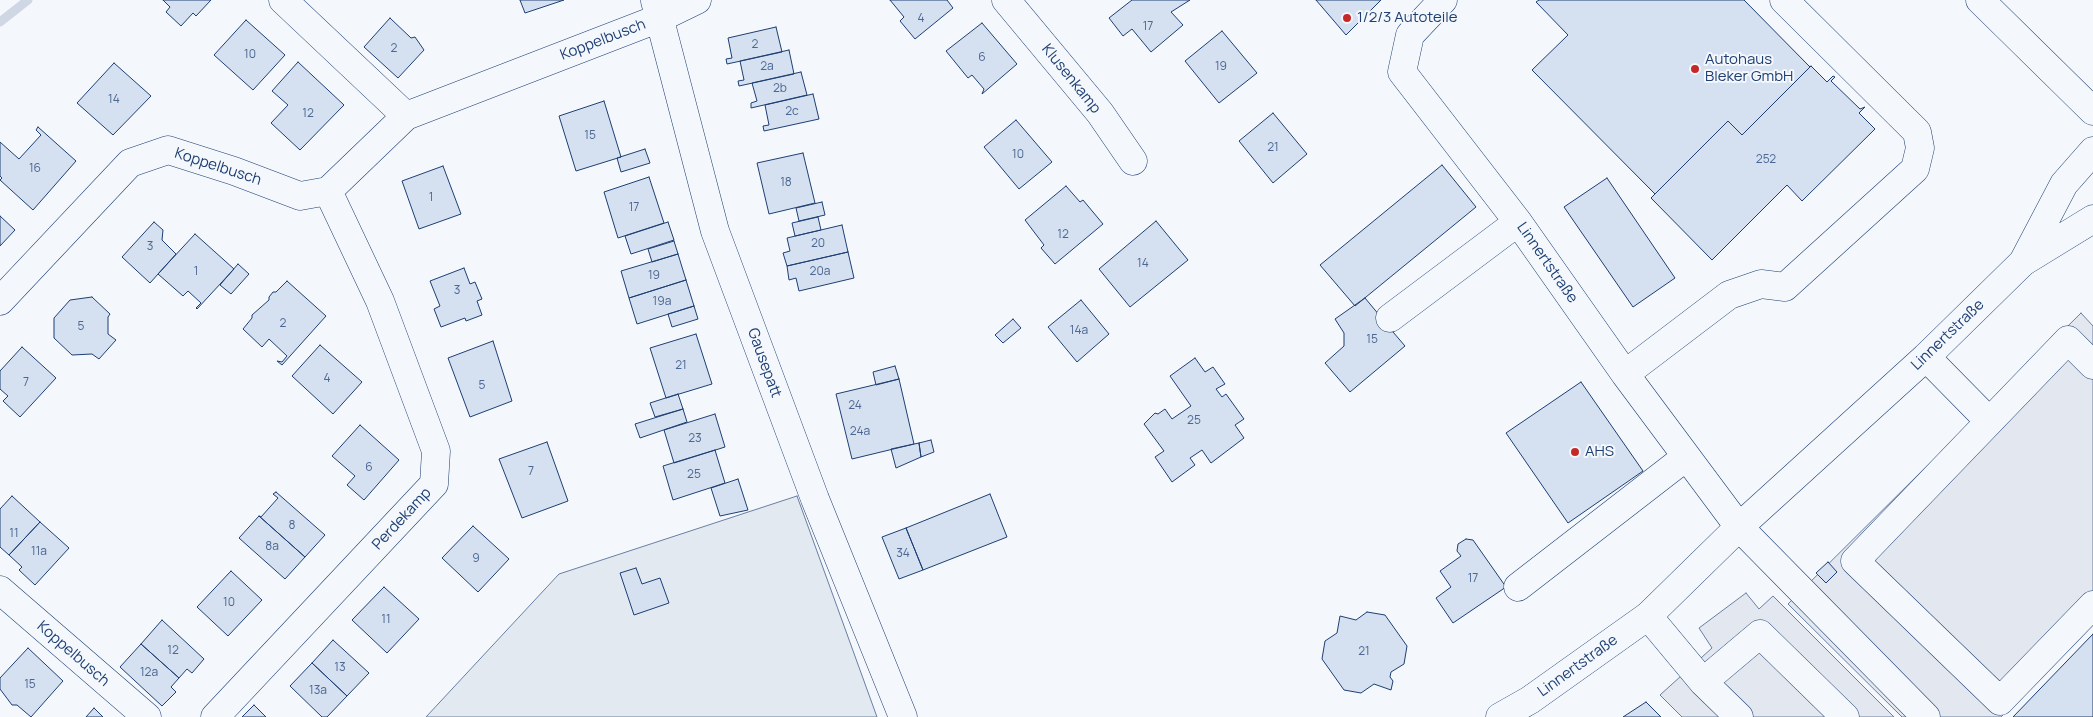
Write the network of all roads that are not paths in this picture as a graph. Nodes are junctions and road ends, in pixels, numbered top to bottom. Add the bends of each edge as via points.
1 (283, 0) edge
2 (698, 0) edge
3 (1006, 0) edge
4 (1443, 0) edge
5 (1784, 0) edge
6 (1980, 0) edge
7 (657, 9) edge
8 (2093, 111) edge
9 (406, 116) junction
10 (2093, 151) edge
11 (1132, 161) dead end
12 (328, 191) junction
13 (2093, 219) edge
14 (1518, 222) junction
15 (2023, 262) junction
16 (0, 301) edge
17 (1390, 318) dead end
18 (1926, 357) junction
19 (2093, 364) edge
20 (1625, 374) junction
21 (1989, 421) junction
22 (1686, 457) junction
23 (1739, 527) junction
24 (1518, 587) dead end
25 (0, 590) edge
26 (2093, 605) edge
27 (1648, 616) junction
28 (1703, 682) junction
29 (1992, 709) edge
30 (147, 717) edge
31 (215, 717) edge
32 (903, 717) edge
33 (1500, 717) edge
34 (1739, 717) edge
35 (1845, 717) edge
36 (1926, 717) edge

1 - 9 street
2 - 7 street
3 - 11 street, Klusenkamp via 1100,113
4 - 14 street, Linnertstraße via 1410,35 1402,72
5 - 20 street via 1917,132 1920,148 1914,169 1785,287 1761,284 1729,296
6 - 8 street
7 - 9 street, Koppelbusch
7 - 32 street, Gausepatt via 715,231 815,499
9 - 12 street, Koppelbusch
10 - 15 street, Linnertstraße via 2064,184
12 - 16 street, Koppelbusch via 300,196 168,150 130,163
12 - 31 street, Perdekamp via 380,301 436,450 434,484
13 - 15 street, Linnertstraße
14 - 17 street
14 - 20 street, Linnertstraße
15 - 18 street, Linnertstraße
18 - 21 street
18 - 23 street, Linnertstraße
19 - 21 street via 2068,340
20 - 22 street, Linnertstraße
21 - 29 street via 1855,561
22 - 23 street, Linnertstraße
22 - 24 street
23 - 27 street, Linnertstraße
23 - 36 street
25 - 30 street, Koppelbusch
26 - 29 street
27 - 28 street
27 - 33 street, Linnertstraße via 1530,700
28 - 34 street
28 - 35 street via 1760,634

